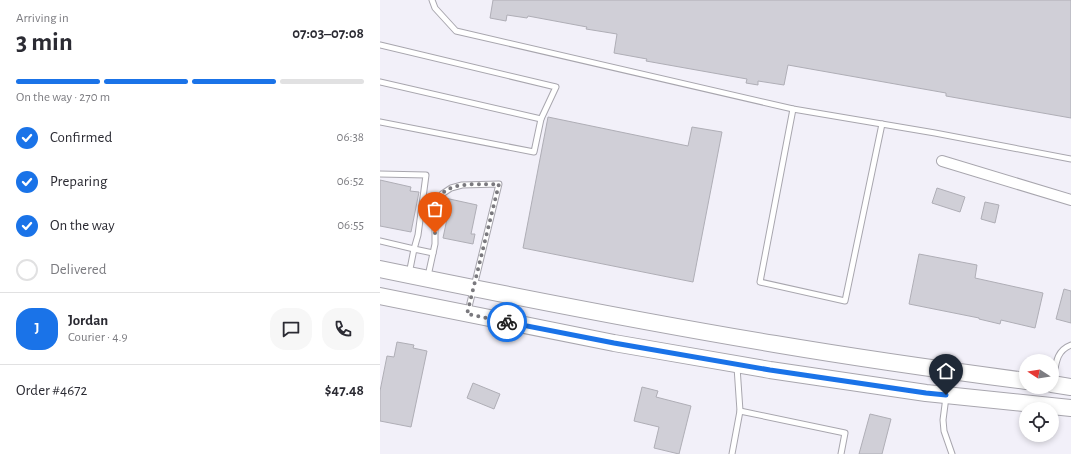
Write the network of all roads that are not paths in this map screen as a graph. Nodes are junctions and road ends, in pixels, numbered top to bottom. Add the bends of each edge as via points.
1 (432, 0) edge
2 (380, 46) edge
3 (380, 82) edge
4 (793, 109) junction
5 (542, 119) junction
6 (380, 122) edge
7 (882, 124) junction
8 (1071, 159) edge
9 (942, 161) dead end
10 (380, 174) edge
11 (1071, 200) edge
12 (380, 241) edge
13 (414, 249) junction
14 (433, 253) junction
15 (380, 269) edge
16 (408, 275) junction
17 (428, 279) junction
18 (474, 288) junction
19 (380, 296) edge
20 (467, 314) junction
21 (1071, 345) edge
22 (1059, 355) edge
23 (737, 364) junction
24 (1019, 380) edge
25 (1059, 385) edge
26 (1071, 386) edge
27 (946, 395) junction
28 (1071, 408) edge
29 (740, 411) junction
30 (732, 454) edge
31 (841, 454) edge
32 (952, 454) edge

1 - 4 lane via 456,31
2 - 5 lane via 556,87
3 - 5 lane
4 - 7 lane
4 - 7 lane via 760,282 845,301
5 - 6 lane via 534,152
7 - 8 lane
9 - 11 street
10 - 13 lane via 426,175
12 - 13 lane
13 - 14 lane
13 - 16 lane
14 - 17 lane
14 - 18 lane via 435,222 442,194 462,185 499,184
15 - 16 highway
16 - 17 highway
17 - 18 highway
18 - 20 lane
18 - 24 highway via 776,344
19 - 20 highway
20 - 23 highway
21 - 22 lane via 1063,348
23 - 27 highway
23 - 29 lane
25 - 26 highway
27 - 28 highway
27 - 32 lane via 944,431
29 - 30 lane
29 - 31 lane via 845,433

